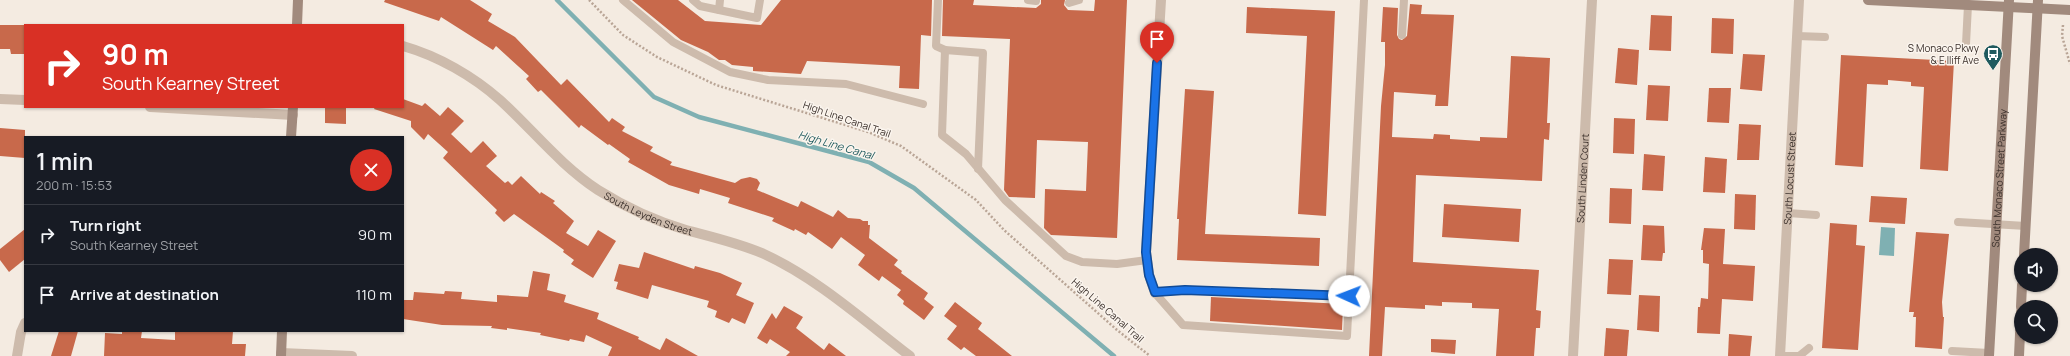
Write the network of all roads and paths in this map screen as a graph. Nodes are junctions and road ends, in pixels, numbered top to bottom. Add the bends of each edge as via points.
1 (298, 0) edge
2 (589, 0) edge
3 (623, 0) edge
4 (693, 0) edge
5 (720, 0) edge
6 (760, 0) edge
7 (938, 0) edge
8 (1079, 0) edge
9 (1161, 0) edge
10 (1364, 0) edge
11 (1404, 0) edge
12 (1592, 0) edge
13 (1799, 0) edge
14 (1868, 0) edge
15 (1069, 3) dead end
16 (2008, 3) edge
17 (2038, 4) edge
18 (1968, 5) junction
19 (719, 10) junction
20 (2070, 10) edge
21 (297, 24) edge
22 (2063, 25) dead end
23 (1402, 35) dead end
24 (1797, 36) junction
25 (1825, 37) dead end
26 (1966, 44) dead end
27 (404, 46) edge
28 (945, 50) junction
29 (2070, 64) edge
30 (0, 99) edge
31 (24, 100) edge
32 (923, 104) dead end
33 (186, 108) edge
34 (293, 111) edge
35 (292, 136) edge
36 (978, 169) junction
37 (1788, 213) junction
38 (1816, 215) dead end
39 (1958, 222) dead end
40 (1996, 224) junction
41 (2026, 226) junction
42 (2024, 248) edge
43 (1147, 260) junction
44 (1155, 292) junction
45 (1349, 296) junction
46 (24, 325) edge
47 (282, 332) edge
48 (2020, 344) edge
49 (1809, 348) dead end
50 (1952, 351) dead end
51 (281, 354) edge
52 (1989, 355) edge
53 (17, 356) edge
54 (352, 356) edge
55 (910, 356) edge
56 (1150, 356) edge
57 (1573, 356) edge
58 (1780, 356) edge
59 (2019, 356) edge

1 - 21 main road
2 - 56 path, High Line Canal Trail via 623,35 656,57 716,85 868,132 901,146 976,200 1004,230
3 - 32 lane via 673,42 730,72 768,80 846,84
4 - 19 lane via 700,6
5 - 19 lane
6 - 19 lane via 757,18
7 - 28 lane via 936,46
8 - 15 lane
9 - 43 street
10 - 45 lane
11 - 23 lane
12 - 57 street, South Linden Court
13 - 24 street, South Locust Street
14 - 18 main road
16 - 17 main road
16 - 18 main road
16 - 40 main road, South Monaco Street Parkway
17 - 20 main road
17 - 41 main road
18 - 26 lane
22 - 29 path via 2062,36
24 - 25 lane
24 - 37 street, South Locust Street
27 - 55 street, South Leyden Street via 441,61 478,83 511,110 554,155 597,189 625,206 660,221 742,245 791,268
28 - 36 lane via 942,135 966,154
28 - 36 lane via 983,53
30 - 31 street
33 - 34 street
34 - 35 main road
36 - 43 lane via 1005,200 1066,256 1082,262 1117,264
37 - 38 lane
37 - 58 street, South Locust Street
39 - 40 lane
40 - 41 lane
40 - 52 main road, South Monaco Street Parkway
41 - 42 main road
43 - 44 street
44 - 45 lane via 1185,290
44 - 45 lane via 1183,325 1347,336
46 - 53 street
47 - 51 main road
48 - 59 main road
49 - 58 lane via 1799,356
50 - 52 lane
51 - 54 street

